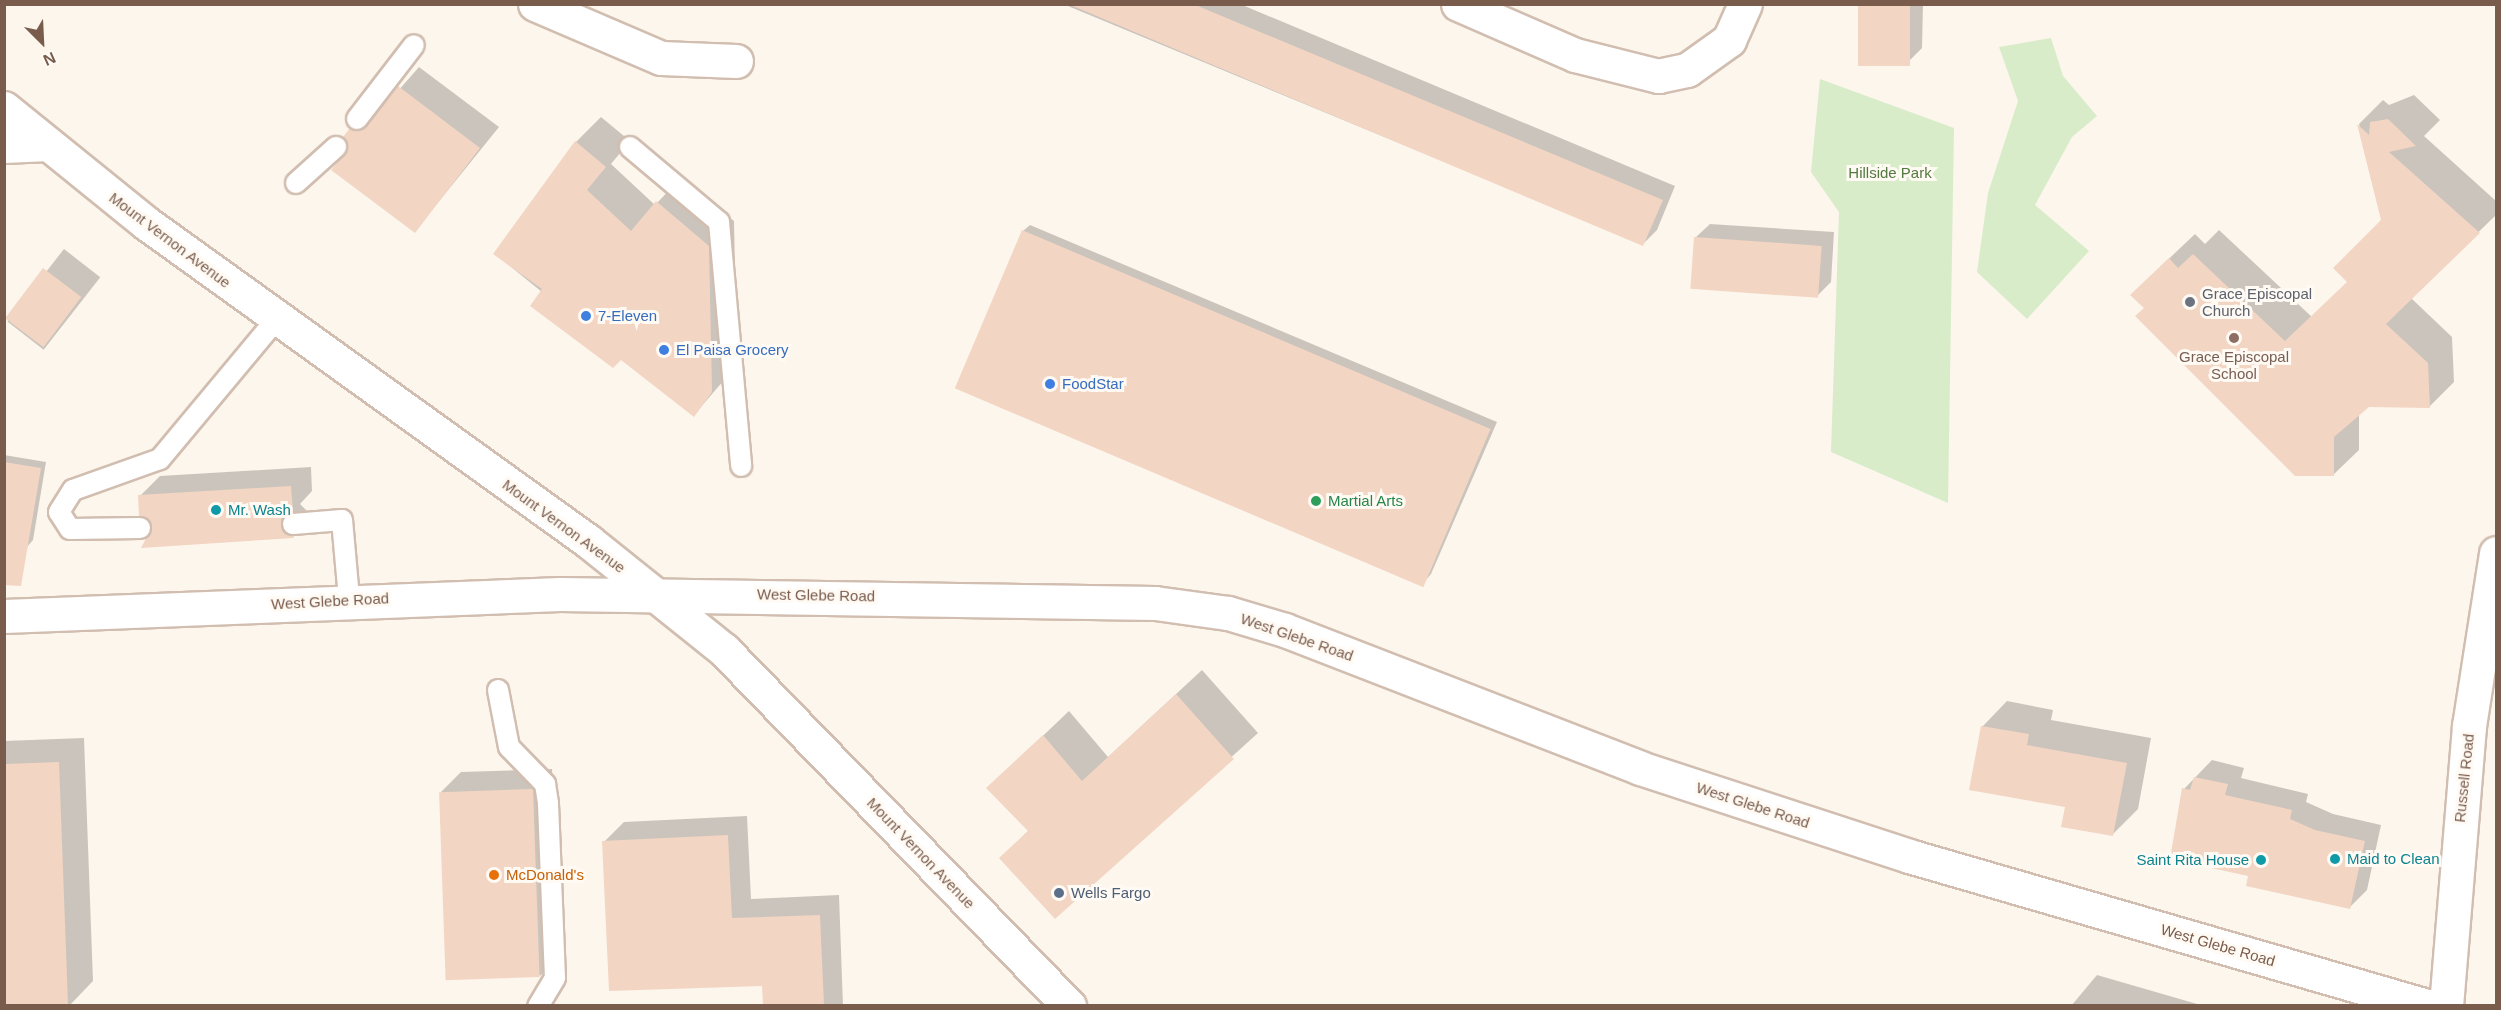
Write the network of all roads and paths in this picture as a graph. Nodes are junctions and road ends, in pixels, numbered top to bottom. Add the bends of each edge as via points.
1 (535, 4) edge
2 (1458, 4) edge
3 (1745, 4) edge
4 (414, 45) dead end
5 (736, 61) dead end
6 (4, 108) edge
7 (357, 119) dead end
8 (48, 144) junction
9 (4, 146) edge
10 (336, 147) dead end
11 (630, 147) dead end
12 (296, 183) dead end
13 (276, 320) junction
14 (741, 466) dead end
15 (293, 524) dead end
16 (140, 528) dead end
17 (2496, 553) edge
18 (657, 594) junction
19 (349, 599) junction
20 (4, 616) edge
21 (498, 690) dead end
22 (538, 1005) edge
23 (1069, 1005) edge
24 (2427, 1005) edge
25 (2446, 1005) edge

1 - 5 main road via 661,58
2 - 3 main road via 1575,55 1658,76 1686,70 1730,40
4 - 7 lane
6 - 8 main road, Mount Vernon Avenue
8 - 9 main road
8 - 13 main road, Mount Vernon Avenue
10 - 12 lane
11 - 14 lane via 720,222
13 - 16 lane via 160,459 73,490 59,512 70,529
13 - 18 main road, Mount Vernon Avenue
15 - 19 lane via 342,520
17 - 25 main road, Russell Road via 2469,726
18 - 19 main road, West Glebe Road
18 - 23 main road, Mount Vernon Avenue via 757,682
18 - 24 main road, West Glebe Road via 1155,603 1244,617 1661,775 1909,856
19 - 20 main road, West Glebe Road
21 - 22 lane via 509,747 545,784 548,804 555,978

